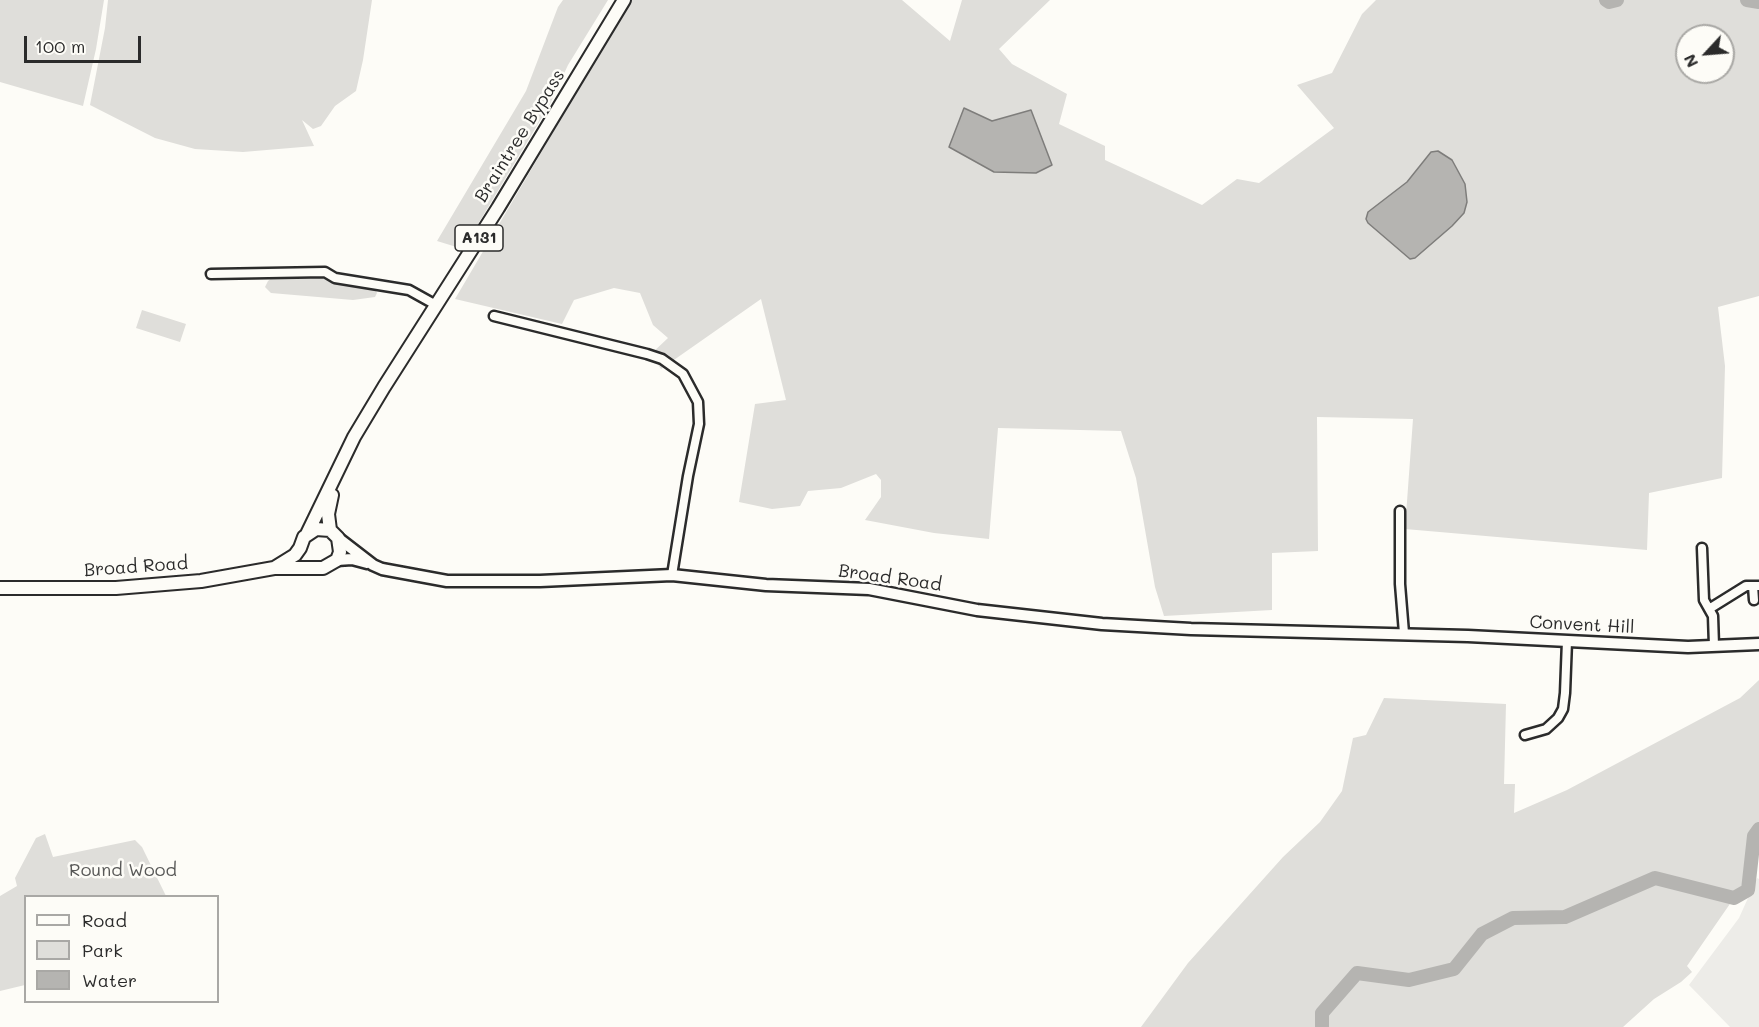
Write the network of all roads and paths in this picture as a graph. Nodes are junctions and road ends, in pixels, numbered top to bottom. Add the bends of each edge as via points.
1 (624, 0) edge
2 (211, 274) dead end
3 (436, 305) junction
4 (494, 316) dead end
5 (336, 477) junction
6 (1400, 511) dead end
7 (307, 534) junction
8 (334, 534) junction
9 (300, 548) junction
10 (1702, 548) dead end
11 (337, 560) junction
12 (373, 565) junction
13 (274, 568) junction
14 (315, 568) junction
15 (672, 575) junction
16 (1756, 586) edge
17 (0, 588) edge
18 (1754, 600) dead end
19 (1709, 609) junction
20 (1404, 633) junction
21 (1567, 641) junction
22 (1759, 644) edge
23 (1714, 646) junction
24 (1525, 735) dead end

1 - 3 highway, Braintree Bypass / A131
2 - 3 street via 325,272 334,278 409,290
3 - 5 highway, Braintree Bypass / A131 via 354,437
4 - 15 street via 662,359 675,366 690,385 698,402 699,424
5 - 7 highway, Braintree Bypass / A131
5 - 8 highway, Braintree Bypass / A131 via 328,514
6 - 20 street
7 - 8 highway via 316,529
7 - 9 highway, Broad Road / A131
8 - 11 highway, A131 via 340,552
8 - 12 main road, Broad Road
9 - 13 highway, Broad Road / A131
9 - 14 highway via 303,559
10 - 19 street via 1704,600
11 - 12 main road, Broad Road via 352,559
11 - 14 highway, Broad Road / A131
12 - 15 main road, Broad Road via 447,581
13 - 14 highway, Broad Road / A131
13 - 17 highway, Broad Road / A131 via 116,588
15 - 20 main road, Broad Road via 766,585 869,589 996,613 1102,624
16 - 18 street
16 - 19 street via 1746,586
19 - 23 street via 1713,616
20 - 21 main road, Convent Hill
21 - 23 main road, Convent Hill
21 - 24 street via 1563,709 1546,729
22 - 23 main road, Convent Hill

